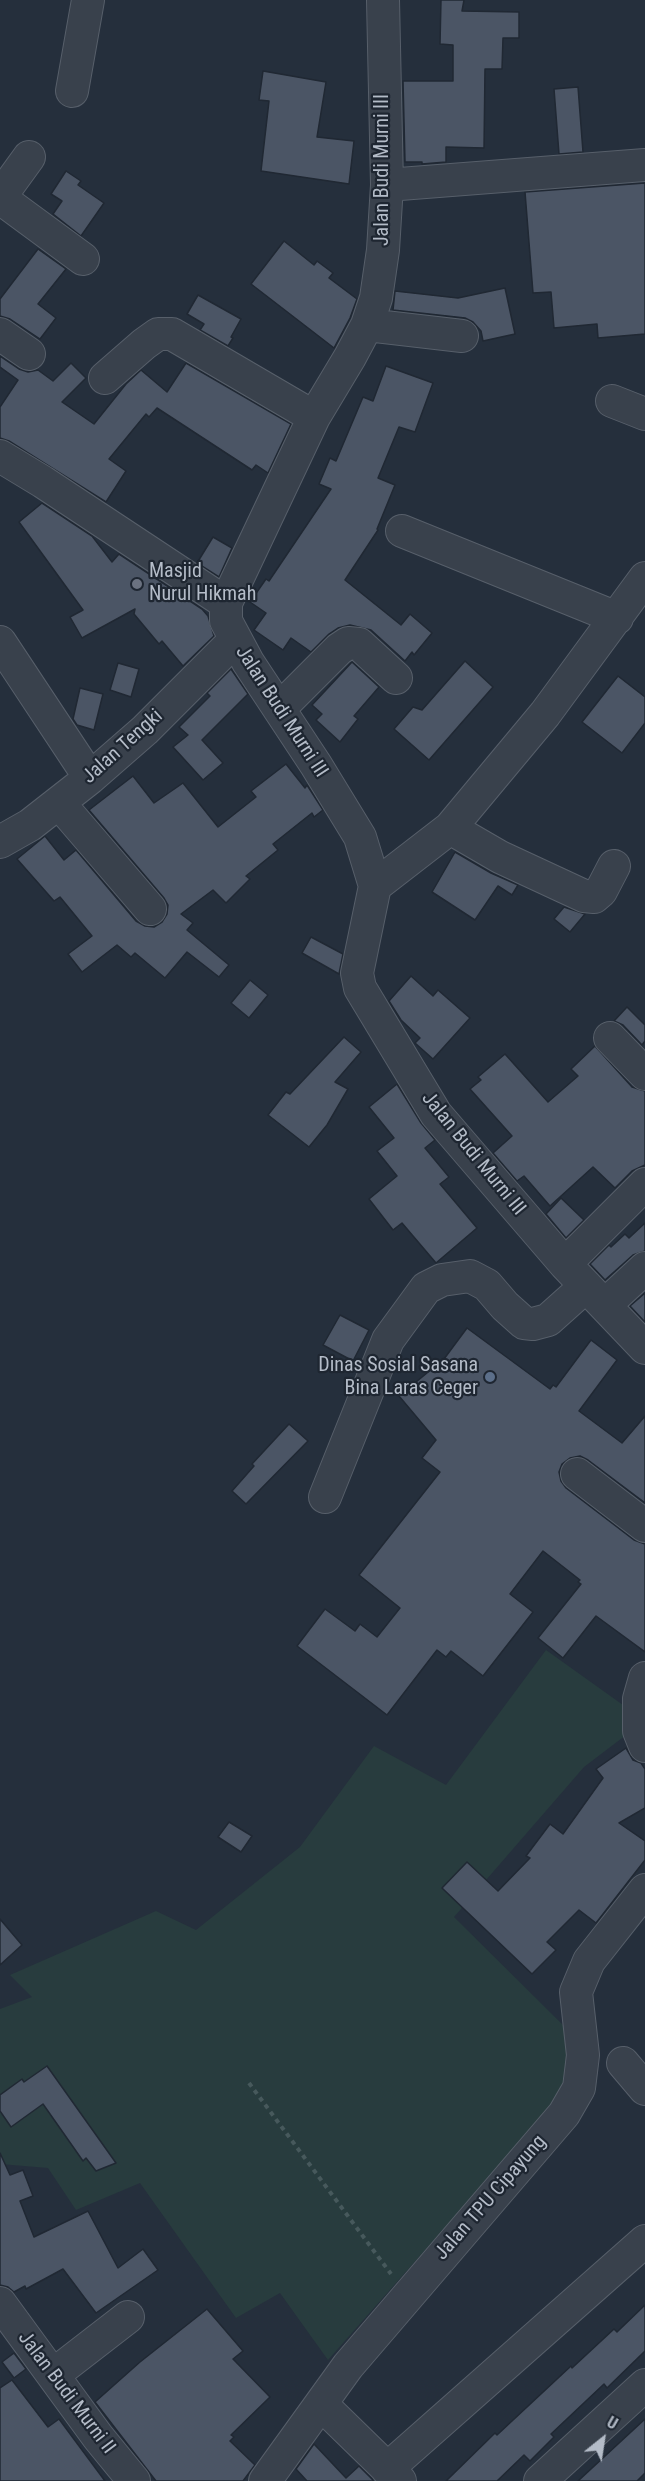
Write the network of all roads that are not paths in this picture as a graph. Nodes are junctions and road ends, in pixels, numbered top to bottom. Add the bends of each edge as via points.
1 (88, 0) edge
2 (383, 0) edge
3 (72, 91) dead end
4 (28, 157) dead end
5 (645, 165) edge
6 (387, 185) junction
7 (0, 197) edge
8 (83, 259) dead end
9 (367, 325) junction
10 (0, 334) edge
11 (462, 336) dead end
12 (29, 354) dead end
13 (105, 378) dead end
14 (612, 401) dead end
15 (645, 414) edge
16 (314, 417) junction
17 (0, 456) edge
18 (402, 531) dead end
19 (645, 578) edge
20 (226, 603) junction
21 (617, 618) junction
22 (235, 640) junction
23 (0, 642) edge
24 (396, 678) dead end
25 (279, 709) junction
26 (90, 778) junction
27 (59, 803) junction
28 (450, 828) junction
29 (0, 842) edge
30 (614, 866) dead end
31 (375, 886) junction
32 (150, 909) dead end
33 (610, 1038) dead end
34 (645, 1074) edge
35 (645, 1184) edge
36 (565, 1264) junction
37 (645, 1268) edge
38 (596, 1296) junction
39 (645, 1348) edge
40 (577, 1474) dead end
41 (325, 1497) dead end
42 (645, 1526) edge
43 (645, 1678) edge
44 (645, 1746) edge
45 (645, 1890) edge
46 (623, 2063) dead end
47 (645, 2089) edge
48 (645, 2241) edge
49 (4, 2317) edge
50 (128, 2317) dead end
51 (53, 2375) junction
52 (645, 2385) edge
53 (321, 2404) junction
54 (393, 2475) edge
55 (134, 2481) edge
56 (265, 2481) edge
57 (540, 2481) edge

1 - 3 street
2 - 6 street, Jalan Budi Murni III
4 - 7 street
5 - 6 street
6 - 9 street, Jalan Budi Murni III via 383,250 376,298
7 - 8 street
9 - 11 street
9 - 16 street, Jalan Budi Murni III
10 - 12 street
13 - 16 street via 158,334 172,334
14 - 15 street
16 - 20 street, Jalan Budi Murni III
17 - 20 street
18 - 21 street
19 - 21 street
20 - 22 street, Jalan Budi Murni III via 226,621
21 - 28 street via 545,714
22 - 25 street, Jalan Budi Murni III
22 - 26 street, Jalan Tengki via 145,730
23 - 26 street
24 - 25 street via 359,644 348,643
25 - 31 street, Jalan Budi Murni III via 360,837
26 - 27 street, Jalan Tengki
27 - 29 street, Jalan Tengki
27 - 32 street
28 - 30 street via 500,857 584,896 594,897 601,891
28 - 31 street
31 - 36 street, Jalan Budi Murni III via 357,973 360,988 436,1114
33 - 34 street
35 - 36 street
36 - 38 street, Jalan Budi Murni III
37 - 38 street
38 - 39 street, Jalan Budi Murni III
38 - 41 street via 533,1324 524,1323 487,1285 470,1276 442,1280 426,1288 388,1340
40 - 42 street
43 - 44 street via 639,1699 639,1731
45 - 53 street, Jalan TPU Cipayung via 589,1961 576,1992 583,2055 579,2088 564,2114 348,2366
46 - 47 street
48 - 54 street
49 - 51 street, Jalan Budi Murni II
50 - 51 street
51 - 55 street, Jalan Budi Murni II
52 - 57 street
53 - 54 street
53 - 56 street, Jalan TPU Cipayung

